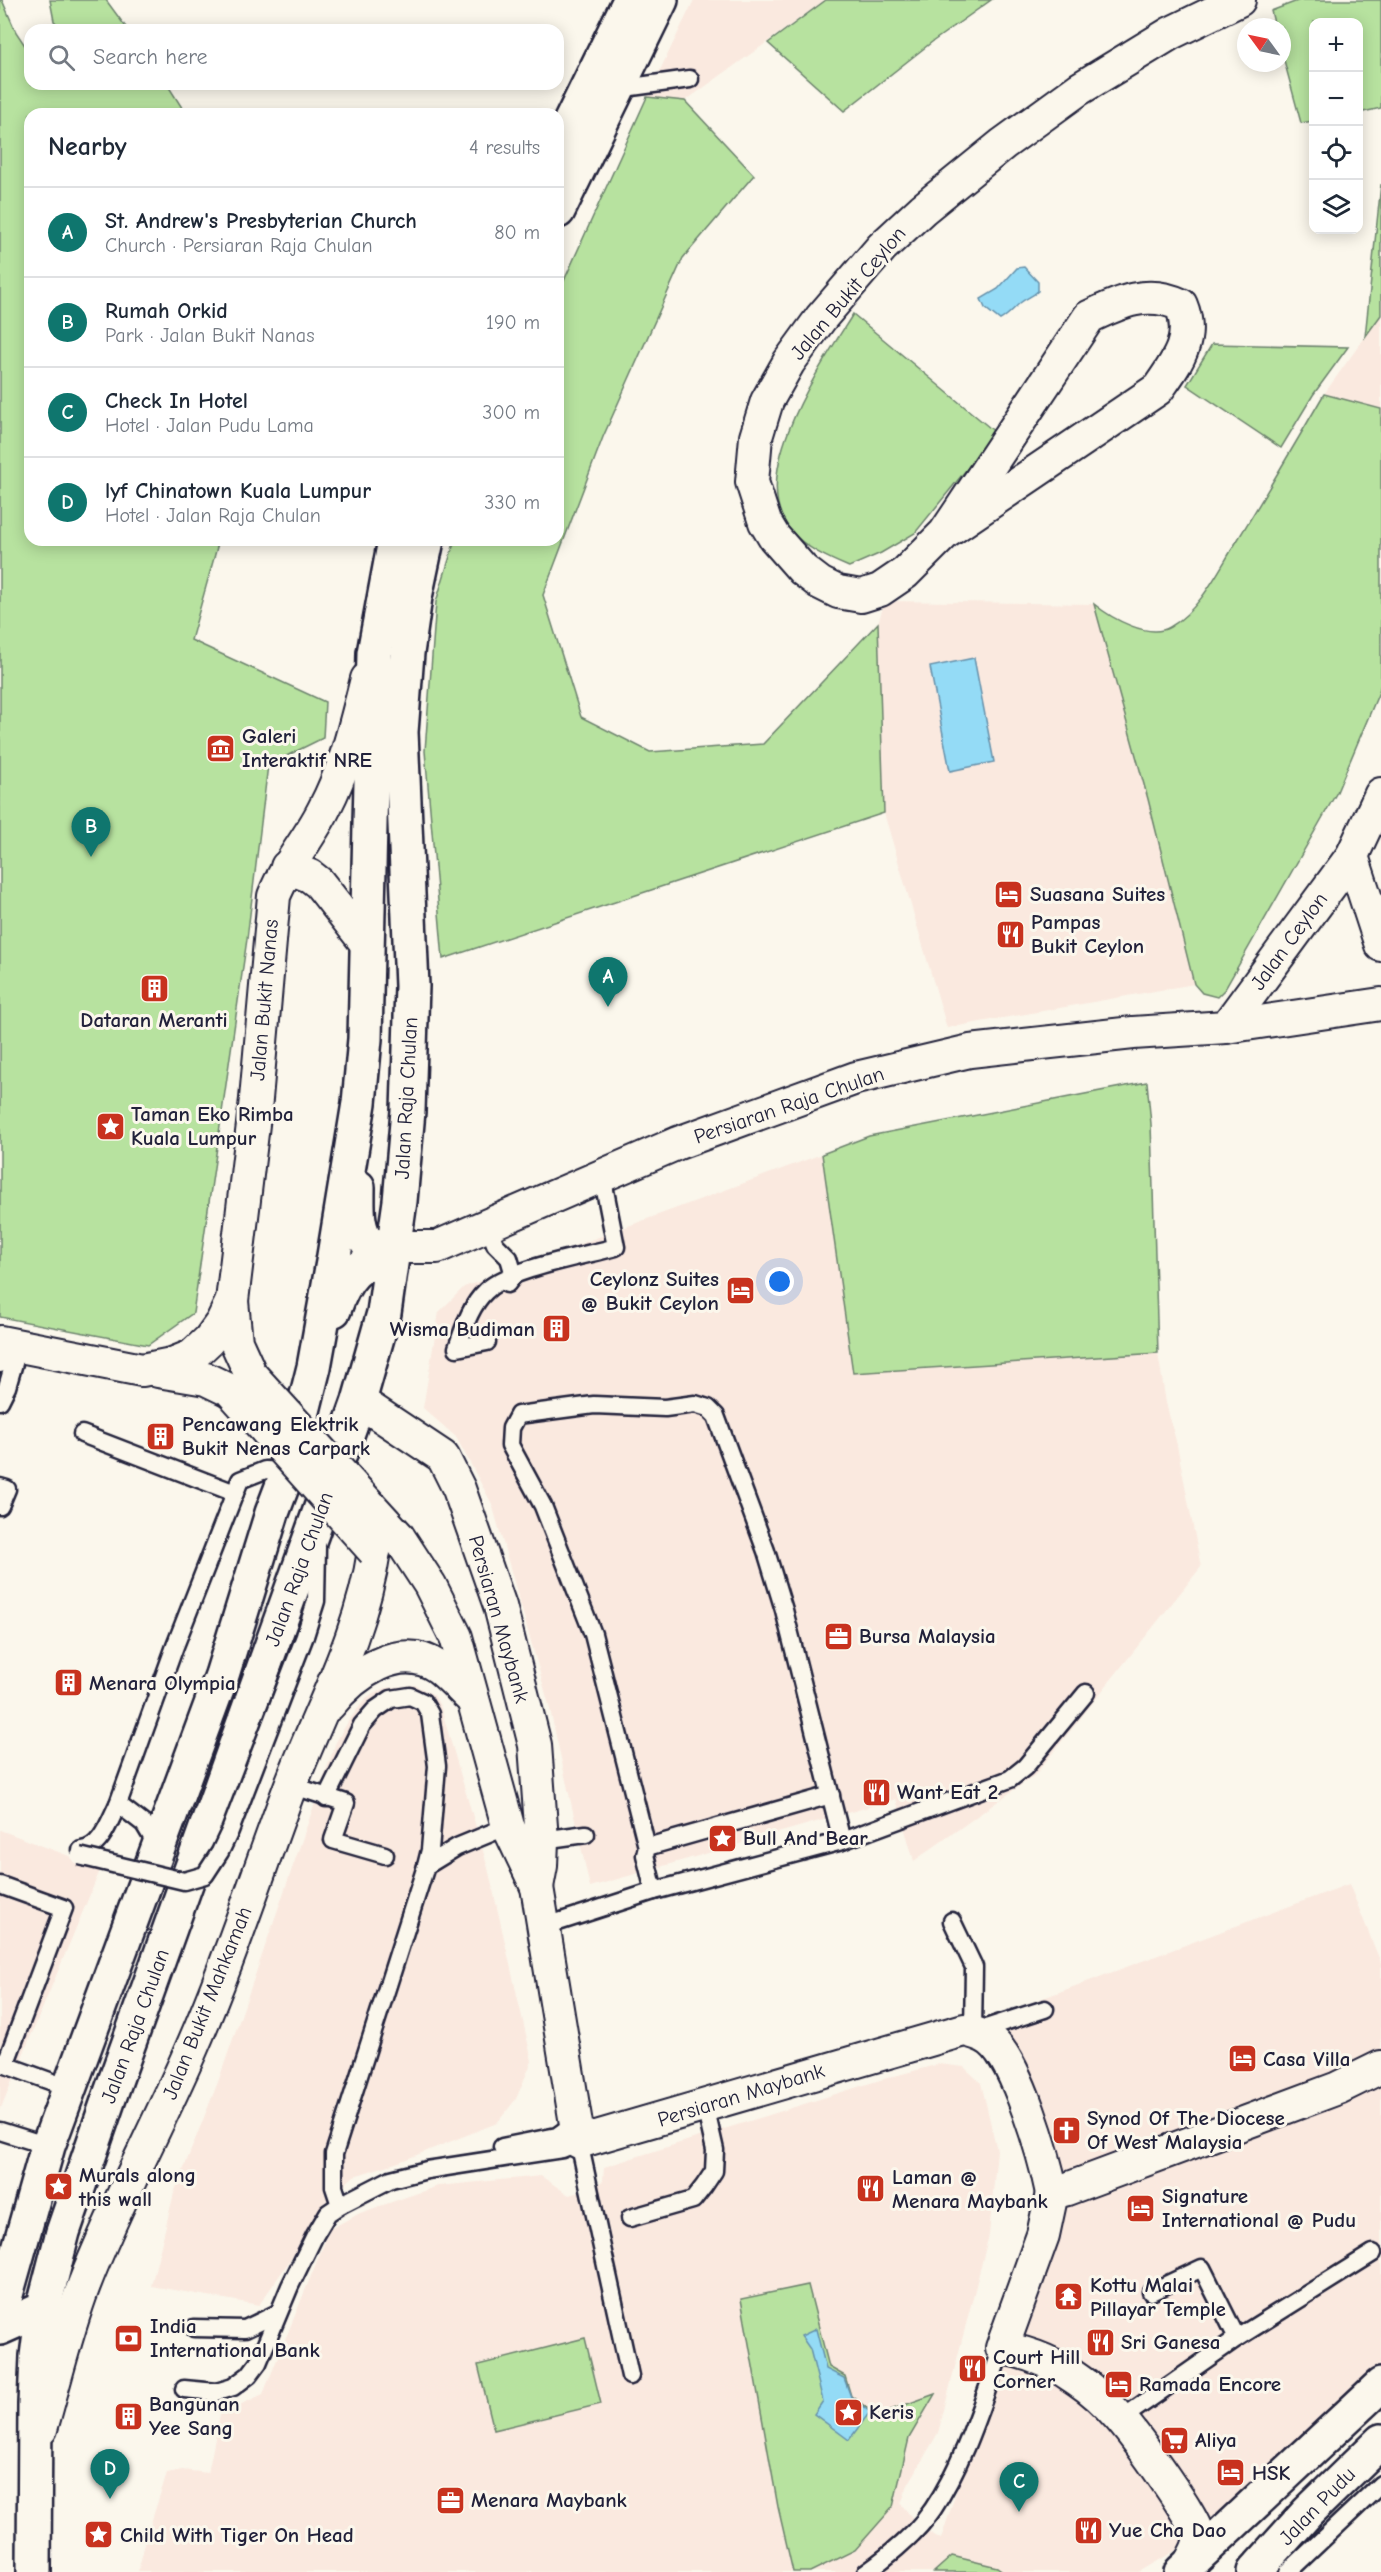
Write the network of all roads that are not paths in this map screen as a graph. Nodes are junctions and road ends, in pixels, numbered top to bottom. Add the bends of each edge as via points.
1 (630, 0) edge
2 (661, 0) edge
3 (1239, 0) edge
4 (690, 79) dead end
5 (617, 89) junction
6 (564, 135) edge
7 (564, 199) edge
8 (945, 533) junction
9 (394, 546) edge
10 (426, 546) edge
11 (374, 652) junction
12 (1381, 794) edge
13 (1352, 856) junction
14 (287, 867) junction
15 (366, 943) junction
16 (1381, 945) edge
17 (1381, 1004) edge
18 (1226, 1027) junction
19 (359, 1102) junction
20 (602, 1175) junction
21 (488, 1223) junction
22 (394, 1247) junction
23 (514, 1275) junction
24 (497, 1297) dead end
25 (232, 1301) junction
26 (487, 1342) dead end
27 (6, 1349) edge
28 (314, 1367) junction
29 (142, 1370) junction
30 (241, 1383) junction
31 (0, 1401) edge
32 (358, 1401) junction
33 (82, 1434) dead end
34 (288, 1471) junction
35 (0, 1486) edge
36 (235, 1493) junction
37 (0, 1506) edge
38 (317, 1519) junction
39 (386, 1544) junction
40 (1086, 1693) dead end
41 (472, 1699) junction
42 (316, 1721) junction
43 (291, 1785) junction
44 (831, 1795) junction
45 (326, 1798) junction
46 (118, 1804) junction
47 (508, 1826) junction
48 (586, 1834) dead end
49 (542, 1840) junction
50 (842, 1841) junction
51 (647, 1847) junction
52 (159, 1850) junction
53 (385, 1855) dead end
54 (426, 1866) junction
55 (0, 1885) edge
56 (537, 1887) junction
57 (654, 1891) junction
58 (952, 1921) dead end
59 (543, 1928) junction
60 (1045, 2009) dead end
61 (973, 2032) junction
62 (3, 2064) edge
63 (1381, 2067) edge
64 (69, 2088) junction
65 (705, 2106) junction
66 (0, 2131) edge
67 (577, 2133) junction
68 (48, 2146) junction
69 (1052, 2193) junction
70 (340, 2205) junction
71 (630, 2218) dead end
72 (1373, 2253) dead end
73 (4, 2286) edge
74 (1151, 2292) dead end
75 (43, 2309) junction
76 (278, 2313) junction
77 (0, 2316) edge
78 (0, 2328) edge
79 (194, 2328) dead end
80 (1237, 2338) junction
81 (1002, 2348) junction
82 (630, 2376) dead end
83 (1381, 2385) edge
84 (184, 2389) dead end
85 (1120, 2419) junction
86 (1381, 2441) edge
87 (34, 2452) junction
88 (1381, 2484) edge
89 (890, 2556) junction
90 (1185, 2569) edge
91 (34, 2572) edge
92 (866, 2572) edge
93 (880, 2572) edge
94 (1254, 2572) edge
95 (1288, 2572) edge

1 - 6 main road
2 - 5 main road
3 - 8 street, Jalan Bukit Ceylon via 1179,29 1078,89 923,209 882,247 822,318 789,362 767,401 756,438 752,482 774,537 819,583 861,596 880,590 905,573
4 - 5 lane
5 - 7 main road
8 - 8 street, Jalan Bukit Ceylon via 1089,316 1121,301 1150,297 1167,298 1181,305 1188,321 1187,334 1176,363 1158,389
9 - 11 main road, Jalan Raja Chulan
10 - 22 main road, Jalan Raja Chulan via 407,652 401,732 412,987 408,1111
11 - 14 street, Jalan Bukit Nanas via 341,770 321,814
11 - 15 main road, Jalan Raja Chulan
12 - 13 street, Jalan Ceylon
13 - 16 street
13 - 18 street, Jalan Ceylon
14 - 15 street via 319,883
14 - 25 street, Jalan Bukit Nanas via 274,896 256,1100
15 - 19 main road, Jalan Raja Chulan via 365,1039
17 - 18 street, Persiaran Raja Chulan
18 - 20 street, Persiaran Raja Chulan via 970,1051 856,1078
19 - 22 main road via 360,1227 369,1245
19 - 28 main road, Jalan Raja Chulan
20 - 21 street, Persiaran Raja Chulan
20 - 23 lane via 616,1246
21 - 22 street, Persiaran Raja Chulan via 437,1247
21 - 23 lane via 495,1244 509,1258
22 - 28 main road via 359,1267 344,1284
22 - 32 main road, Jalan Raja Chulan via 384,1313
23 - 24 lane
23 - 26 lane via 487,1290 469,1316 457,1348
25 - 29 street, Jalan Bukit Nanas via 209,1340 192,1356
25 - 30 street, Persiaran Maybank
27 - 29 street, Jalan Bukit Nanas
27 - 31 lane via 7,1387
28 - 34 main road, Jalan Raja Chulan
29 - 30 street
30 - 39 street, Persiaran Maybank, bridge
32 - 38 main road, Jalan Raja Chulan
32 - 49 street, Persiaran Maybank via 443,1457 459,1489 500,1606 535,1745
33 - 36 lane
34 - 36 lane via 257,1471 240,1480
34 - 52 main road, Jalan Raja Chulan via 222,1675
35 - 37 lane via 7,1489
36 - 46 lane
38 - 46 lane, bridge via 316,1601 305,1636 230,1831 205,1875 184,1881 80,1853 98,1841
38 - 75 main road, Jalan Raja Chulan via 100,2122 68,2216
39 - 41 street, Persiaran Maybank via 413,1556 430,1585 456,1637
39 - 42 street, Jalan Bukit Mahkamah
40 - 50 lane via 1025,1767 1010,1779
41 - 42 street via 437,1666 417,1659 395,1658 352,1680
41 - 47 street, Persiaran Maybank
42 - 43 street, Jalan Bukit Mahkamah
43 - 45 lane
43 - 87 street, Jalan Bukit Mahkamah via 191,2051 84,2285 59,2358
44 - 50 lane
44 - 51 lane
44 - 51 lane via 766,1551 716,1416 696,1404 665,1408 594,1405 518,1415 511,1428 510,1445 543,1506 593,1634
45 - 53 lane via 346,1803 333,1840
45 - 54 lane via 362,1725 375,1710 391,1699 410,1696 423,1702 430,1714 437,1766
46 - 52 lane via 144,1824
47 - 54 lane via 457,1847
47 - 56 street, Persiaran Maybank
48 - 49 lane
49 - 56 street, Persiaran Maybank
50 - 57 lane
51 - 57 lane via 645,1855
52 - 64 main road, Jalan Raja Chulan
54 - 70 lane via 334,2154 334,2187
55 - 62 lane via 64,1908
56 - 59 street, Persiaran Maybank
57 - 59 lane
58 - 61 lane via 974,1967
59 - 67 street, Persiaran Maybank
60 - 61 lane
61 - 65 street, Persiaran Maybank via 955,2031
61 - 69 street via 989,2039 1006,2058 1046,2163
62 - 64 lane
63 - 69 street via 1338,2088
64 - 68 main road, Jalan Raja Chulan
65 - 67 street, Persiaran Maybank
65 - 71 lane via 715,2150 714,2171 704,2186 693,2200
66 - 68 lane
67 - 70 lane via 562,2149 391,2179
67 - 82 lane
68 - 73 main road, Jalan Raja Chulan
69 - 81 street via 1043,2235
70 - 76 lane via 328,2213 321,2225
72 - 80 lane
73 - 77 main road, Jalan Raja Chulan
74 - 80 lane via 1202,2268
75 - 78 main road
75 - 87 main road, Jalan Raja Chulan
76 - 79 lane via 245,2329
76 - 84 lane via 258,2363 240,2382 216,2392
80 - 85 lane
81 - 85 street via 1040,2357 1058,2367 1101,2398
81 - 89 lane via 966,2444 941,2492 926,2518
83 - 90 main road, Jalan Pudu
85 - 90 street via 1194,2523 1199,2540
86 - 94 main road, Jalan Pudu via 1308,2511
87 - 91 main road, Jalan Raja Chulan
88 - 95 lane
89 - 92 lane
89 - 93 lane

